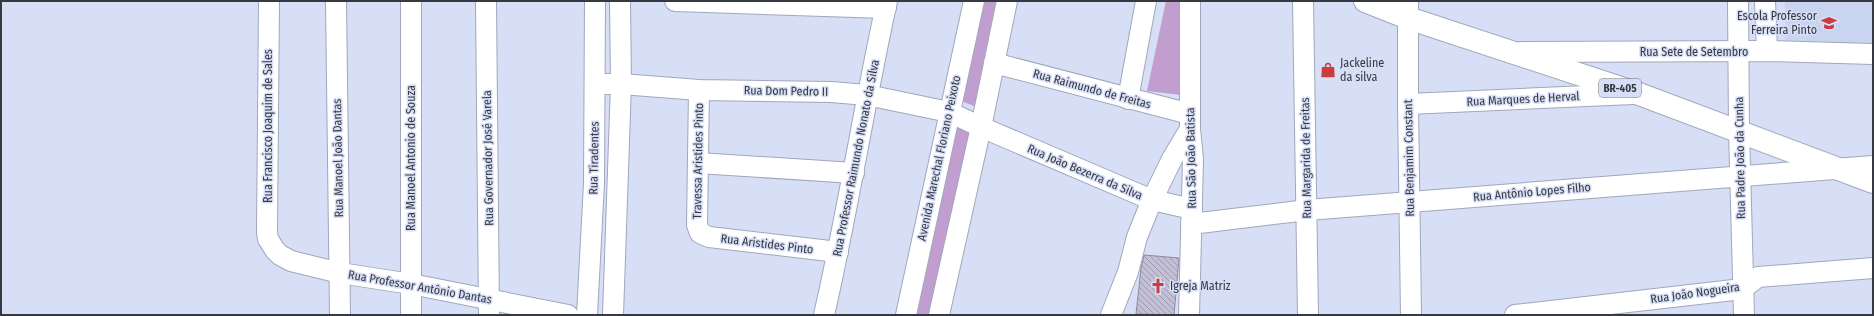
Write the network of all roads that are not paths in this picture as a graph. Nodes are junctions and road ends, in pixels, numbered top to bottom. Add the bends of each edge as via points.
1 (269, 1) edge
2 (336, 1) edge
3 (411, 1) edge
4 (486, 1) edge
5 (595, 1) edge
6 (620, 1) edge
7 (675, 1) edge
8 (974, 1) edge
9 (1007, 1) edge
10 (1146, 1) edge
11 (1190, 1) edge
12 (1303, 1) edge
13 (1365, 1) edge
14 (1738, 1) edge
15 (1765, 1) edge
16 (734, 2) edge
17 (816, 3) edge
18 (886, 5) edge
19 (1408, 10) edge
20 (1767, 51) junction
21 (1515, 52) junction
22 (1739, 52) junction
23 (1873, 54) edge
24 (994, 63) junction
25 (596, 84) junction
26 (621, 84) junction
27 (699, 90) junction
28 (1639, 94) junction
29 (867, 95) junction
30 (1128, 99) junction
31 (1408, 104) junction
32 (949, 112) junction
33 (1190, 122) junction
34 (981, 128) junction
35 (1739, 131) junction
36 (698, 163) junction
37 (1873, 166) edge
38 (1838, 168) junction
39 (854, 173) junction
40 (1741, 175) junction
41 (618, 182) junction
42 (1873, 182) edge
43 (594, 183) junction
44 (1152, 200) junction
45 (1410, 202) junction
46 (1307, 210) junction
47 (1191, 217) junction
48 (698, 231) joint
49 (275, 250) joint
50 (838, 252) junction
51 (1873, 268) edge
52 (340, 273) junction
53 (411, 284) junction
54 (1744, 287) junction
55 (489, 307) edge
56 (340, 315) edge
57 (410, 315) edge
58 (568, 315) edge
59 (587, 315) edge
60 (613, 315) edge
61 (824, 315) edge
62 (906, 315) edge
63 (939, 315) edge
64 (1112, 315) edge
65 (1189, 315) edge
66 (1308, 315) edge
67 (1411, 315) edge
68 (1515, 315) edge
69 (1744, 315) edge

1 - 49 street, Rua Francisco Joaquim de Sales via 267,232
2 - 52 street, Rua Manoel João Dantas
3 - 53 street, Rua Manoel Antonio de Souza
4 - 55 street, Rua Governador José Varela
5 - 25 street, Rua Tiradentes
6 - 26 street, Rua Tiradentes
7 - 16 street
8 - 32 street, Avenida Marechal Floriano Peixoto
9 - 24 street
10 - 30 street
11 - 33 street, Rua São João Batista
12 - 46 street, Rua Margarida de Freitas
13 - 19 highway, BR-405
14 - 22 street, Rua Padre João da Cunha
15 - 20 street
16 - 17 street
17 - 18 street
18 - 29 street, Rua Professor Raimundo Nonato da Silva
19 - 21 highway, BR-405
19 - 31 street, Rua Benjamim Constant
20 - 22 street, Rua Sete de Setembro
20 - 23 street, Rua Sete de Setembro
21 - 22 street, Rua Sete de Setembro
21 - 28 highway, BR-405
22 - 35 street, Rua Padre João da Cunha
24 - 30 street, Rua Raimundo de Freitas
24 - 34 street
25 - 26 street, Rua Dom Pedro II
25 - 43 street, Rua Tiradentes
26 - 27 street, Rua Dom Pedro II
26 - 41 street, Rua Tiradentes
27 - 29 street, Rua Dom Pedro II
27 - 36 street, Travessa Aristides Pinto
28 - 31 street, Rua Marques de Herval
28 - 35 highway, BR-405
29 - 32 street, Rua Dom Pedro II
29 - 39 street, Rua Professor Raimundo Nonato da Silva
30 - 33 street, Rua Raimundo de Freitas
31 - 45 street, Rua Benjamim Constant
32 - 34 street, Rua João Bezerra da Silva
32 - 62 street, Avenida Marechal Floriano Peixoto
33 - 44 street
33 - 47 street, Rua São João Batista via 1193,159
34 - 44 street, Rua João Bezerra da Silva
34 - 63 street
35 - 38 highway, BR-405
35 - 40 street, Rua Padre João da Cunha
36 - 39 street
36 - 48 street, Travessa Aristides Pinto
37 - 38 street, Rua Antônio Lopes Filho
38 - 40 street, Rua Antônio Lopes Filho
38 - 42 highway, BR-405
39 - 50 street, Rua Professor Raimundo Nonato da Silva
40 - 45 street, Rua Antônio Lopes Filho
40 - 54 street, Rua Padre João da Cunha
41 - 43 street
41 - 60 street, Rua Tiradentes
43 - 59 street, Rua Tiradentes
44 - 47 street, Rua João Bezerra da Silva
44 - 64 street via 1137,237 1128,272
45 - 46 street, Rua Antônio Lopes Filho
45 - 67 street, Rua Benjamim Constant
46 - 47 street, Rua Antônio Lopes Filho
46 - 66 street, Rua Margarida de Freitas
47 - 65 street, Rua São João Batista
48 - 50 street, Rua Aristides Pinto via 709,237
49 - 52 street, Rua Professor Antônio Dantas via 291,261
50 - 61 street, Rua Professor Raimundo Nonato da Silva
51 - 54 street, Rua João Nogueira via 1758,277
52 - 53 street, Rua Professor Antônio Dantas
52 - 56 street, Rua Manoel João Dantas
53 - 55 street, Rua Professor Antônio Dantas
53 - 57 street, Rua Manoel Antonio de Souza
54 - 68 street, Rua João Nogueira
54 - 69 street, Rua Padre João da Cunha
55 - 58 street, Rua Professor Antônio Dantas

